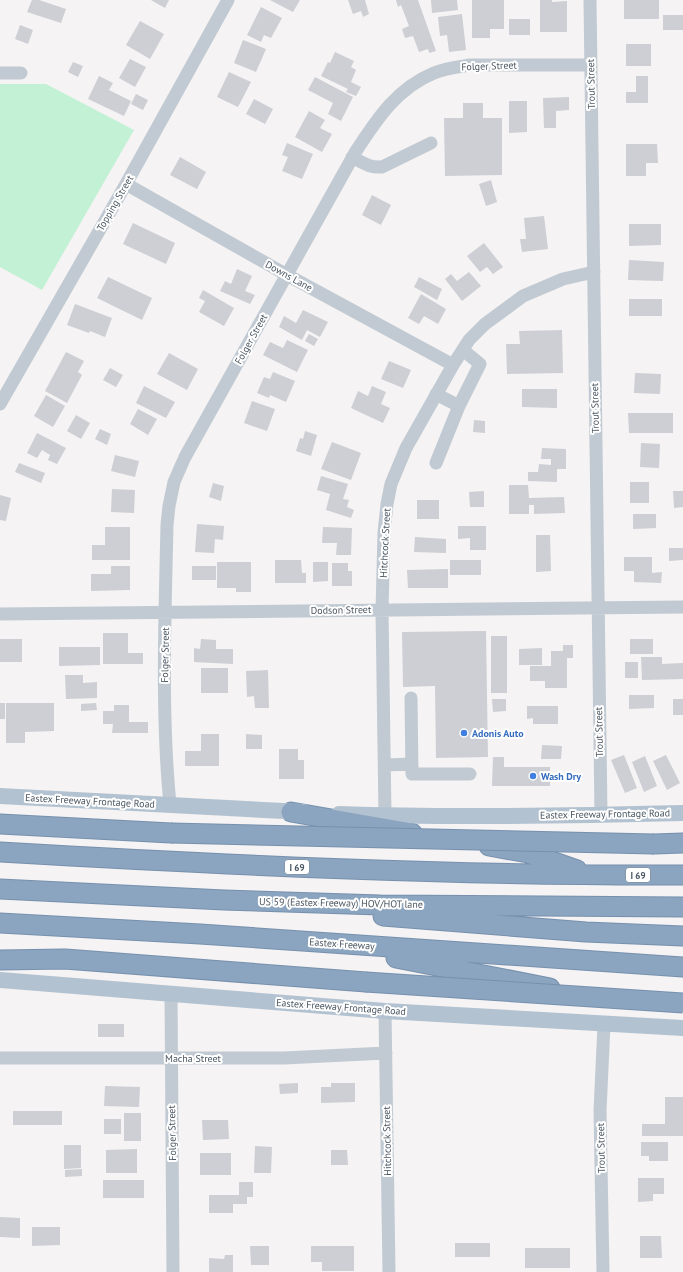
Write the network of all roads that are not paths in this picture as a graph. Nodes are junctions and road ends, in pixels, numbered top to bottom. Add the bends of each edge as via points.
1 (228, 0) edge
2 (590, 0) edge
3 (591, 65) junction
4 (0, 73) edge
5 (21, 73) dead end
6 (432, 143) dead end
7 (352, 157) junction
8 (126, 184) junction
9 (594, 272) junction
10 (287, 275) junction
11 (463, 350) junction
12 (453, 365) junction
13 (436, 394) junction
14 (0, 404) edge
15 (459, 406) junction
16 (436, 462) dead end
17 (683, 607) edge
18 (597, 608) junction
19 (382, 610) junction
20 (166, 612) junction
21 (0, 614) edge
22 (411, 698) dead end
23 (412, 764) junction
24 (385, 765) junction
25 (470, 774) dead end
26 (0, 796) edge
27 (170, 805) junction
28 (291, 812) junction
29 (683, 813) edge
30 (385, 815) junction
31 (601, 815) junction
32 (0, 824) edge
33 (683, 843) edge
34 (0, 852) edge
35 (683, 875) edge
36 (593, 876) junction
37 (0, 889) edge
38 (224, 900) junction
39 (380, 905) junction
40 (683, 907) edge
41 (683, 917) edge
42 (418, 919) junction
43 (0, 923) edge
44 (683, 925) edge
45 (683, 936) edge
46 (316, 942) junction
47 (0, 960) edge
48 (683, 967) edge
49 (0, 980) edge
50 (171, 993) junction
51 (683, 1003) edge
52 (385, 1011) junction
53 (683, 1012) edge
54 (604, 1025) junction
55 (683, 1028) edge
56 (386, 1053) junction
57 (0, 1058) edge
58 (171, 1058) junction
59 (173, 1272) edge
60 (388, 1272) edge
61 (603, 1272) edge

1 - 8 street, Topping Street
2 - 3 street, Trout Street
3 - 7 street, Folger Street via 470,65 436,72 404,90 378,118
3 - 9 street, Trout Street
4 - 5 street
6 - 7 street via 382,167 368,166
7 - 10 street, Folger Street
8 - 10 street, Downs Lane
8 - 14 street, Topping Street
9 - 11 street, Hitchcock Street via 563,279 523,296 485,324
9 - 18 street, Trout Street
10 - 12 street, Downs Lane
10 - 20 street, Folger Street via 185,457 174,482 167,525
11 - 12 street, Hitchcock Street
11 - 15 street via 480,364
12 - 13 street, Hitchcock Street
13 - 15 street
13 - 19 street, Hitchcock Street via 406,448 391,484 384,533
15 - 16 street
17 - 18 street, Dodson Street
18 - 19 street, Dodson Street
18 - 31 street, Trout Street
19 - 20 street, Dodson Street
19 - 24 street, Hitchcock Street
20 - 21 street, Dodson Street
20 - 27 street, Folger Street via 164,714
22 - 23 street
23 - 24 street
23 - 25 street via 412,774
24 - 30 street, Hitchcock Street
26 - 27 main road, Eastex Freeway Frontage Road
27 - 28 main road, Eastex Freeway Frontage Road
28 - 30 main road, Eastex Freeway Frontage Road
28 - 36 highway via 528,853
29 - 31 main road, Eastex Freeway Frontage Road
30 - 31 main road, Eastex Freeway Frontage Road
32 - 33 highway, bridge via 171,833
34 - 36 highway, I 69 via 370,870
35 - 36 highway, I 69
37 - 38 highway, US 59 (Eastex Freeway) HOV/HOT lane
38 - 39 highway, US 59 (Eastex Freeway) HOV/HOT lane
38 - 42 highway
39 - 40 highway, US 59 (Eastex Freeway) HOV/HOT lane
39 - 41 highway
42 - 44 highway
42 - 45 highway via 586,932
43 - 46 highway, Eastex Freeway
46 - 48 highway, Eastex Freeway
46 - 53 highway
47 - 51 highway, bridge via 66,960
49 - 50 main road, Eastex Freeway Frontage Road
50 - 52 main road, Eastex Freeway Frontage Road
50 - 58 street, Folger Street
52 - 54 main road, Eastex Freeway Frontage Road
52 - 56 street, Hitchcock Street
54 - 55 main road, Eastex Freeway Frontage Road
54 - 61 street, Trout Street via 600,1111
56 - 58 street, Macha Street via 284,1058
56 - 60 street, Hitchcock Street
57 - 58 street, Macha Street
58 - 59 street, Folger Street

